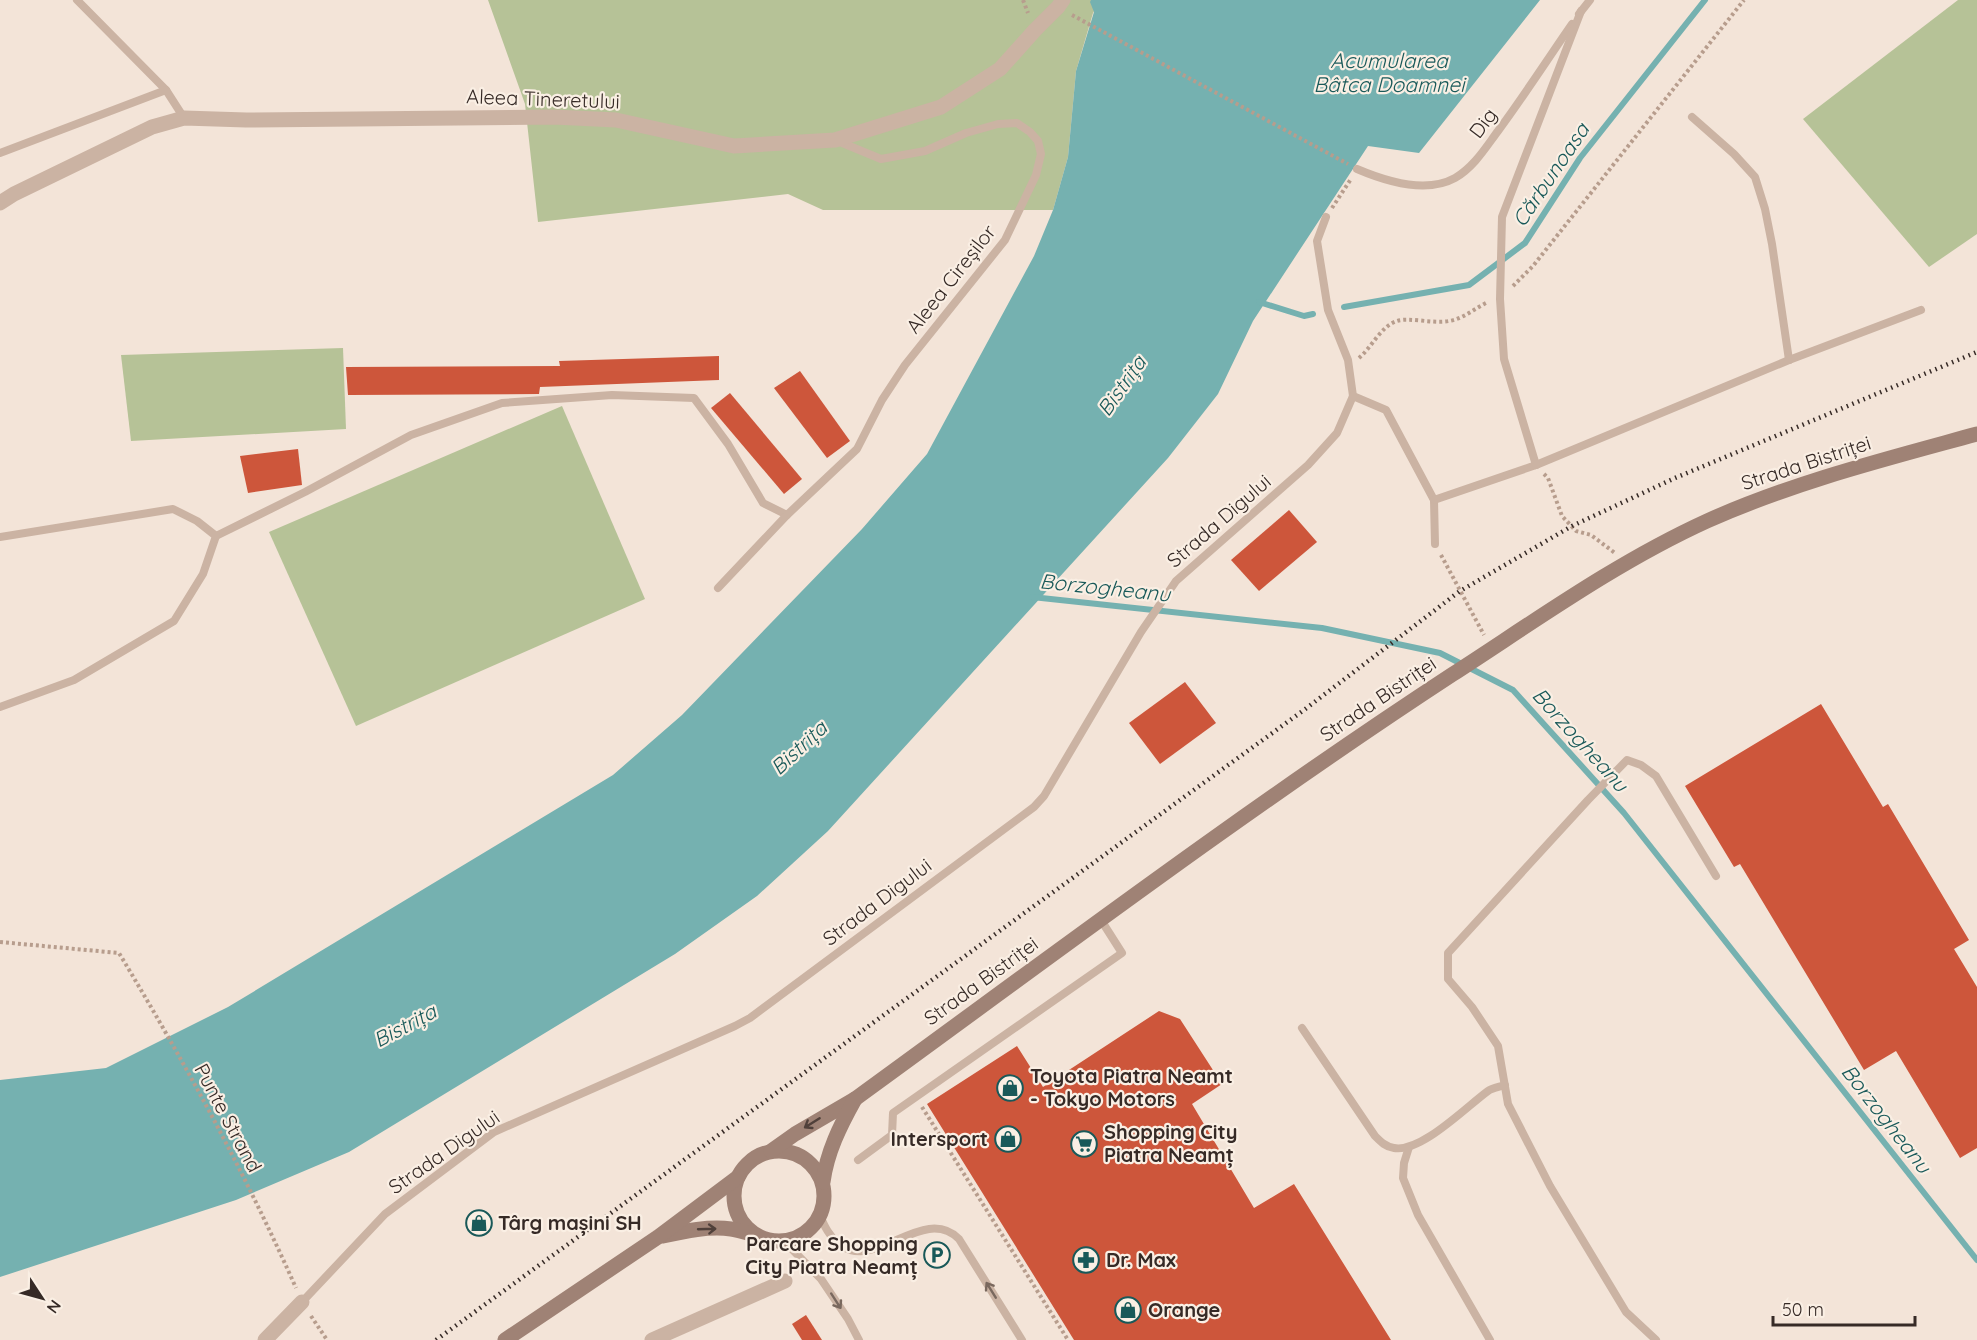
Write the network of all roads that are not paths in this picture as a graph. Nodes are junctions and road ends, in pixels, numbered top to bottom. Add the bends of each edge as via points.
1 (76, 0) edge
2 (1590, 0) edge
3 (1061, 4) edge
4 (1581, 11) junction
5 (166, 90) junction
6 (1692, 117) dead end
7 (184, 118) junction
8 (835, 140) junction
9 (0, 153) edge
10 (1357, 169) road end
11 (0, 203) edge
12 (1326, 217) road end
13 (1921, 310) dead end
14 (1790, 360) junction
15 (1353, 396) junction
16 (1977, 434) edge
17 (1536, 465) junction
18 (1434, 500) junction
19 (787, 515) junction
20 (216, 536) junction
21 (0, 537) edge
22 (1435, 544) road end
23 (718, 588) dead end
24 (0, 707) edge
25 (1716, 876) dead end
26 (1101, 920) junction
27 (1302, 1028) dead end
28 (1505, 1085) junction
29 (855, 1099) junction
30 (1409, 1147) junction
31 (771, 1151) junction
32 (858, 1160) dead end
33 (738, 1178) junction
34 (823, 1182) junction
35 (820, 1216) junction
36 (757, 1236) junction
37 (658, 1237) junction
38 (784, 1241) junction
39 (785, 1281) dead end
40 (302, 1302) joint
41 (265, 1340) edge
42 (505, 1340) edge
43 (652, 1340) edge
44 (859, 1340) edge
45 (1022, 1340) edge
46 (1490, 1340) edge
47 (1656, 1340) edge

1 - 5 lane
2 - 4 lane, Dig
3 - 8 street, Aleea Tineretului via 1000,69 941,108
4 - 10 lane, Dig via 1477,160 1455,178 1421,185 1378,178
4 - 17 lane via 1502,217 1500,299 1504,360
5 - 7 lane
5 - 9 lane
6 - 14 lane via 1755,177 1772,244
7 - 8 street, Aleea Tineretului via 554,117 616,120 734,146
7 - 11 street, Aleea Tineretului via 152,127
8 - 19 lane, Aleea Cireșilor via 881,159 925,151 998,124 1017,123 1038,141 1041,154 1036,175 1005,240 905,365 857,449
12 - 15 lane via 1317,241 1328,309 1349,364
13 - 14 lane
14 - 17 lane
15 - 18 lane via 1386,410
15 - 40 lane, Strada Digului via 1337,433 1308,465 1169,589 1034,807 750,1018 494,1132 384,1214
16 - 26 main road, Strada Bistriței via 1840,471 1757,499 1628,563 1293,782
17 - 18 lane
18 - 22 lane
19 - 20 lane via 763,503 728,444 694,398 612,395 502,403 411,435
19 - 23 lane, Aleea Cireșilor
20 - 21 lane via 173,509
20 - 24 lane via 203,574 174,621 74,680
25 - 28 lane via 1656,776 1627,760 1448,953 1448,979 1498,1046
26 - 29 main road, Strada Bistriței
26 - 32 lane via 1122,953 892,1113 892,1135
27 - 30 lane via 1383,1145
28 - 30 lane via 1490,1090 1429,1137
28 - 47 lane via 1508,1104 1550,1186 1626,1312
29 -> 31 main road, Strada Bistriței
29 - 34 main road, Strada Bistriței via 840,1125
30 - 46 lane via 1403,1178 1418,1215
31 - 33 main road via 751,1160
31 - 34 main road via 785,1150 803,1157
33 - 36 main road via 734,1190 736,1210
33 - 37 main road
34 - 35 main road via 825,1194
35 - 38 main road via 811,1228
45 -> 35 lane via 951,1231 925,1228 857,1252 829,1234
37 -> 36 main road via 692,1229 731,1229
36 - 38 main road
37 - 42 main road
38 -> 44 lane via 821,1279
39 - 43 street
40 - 41 street

